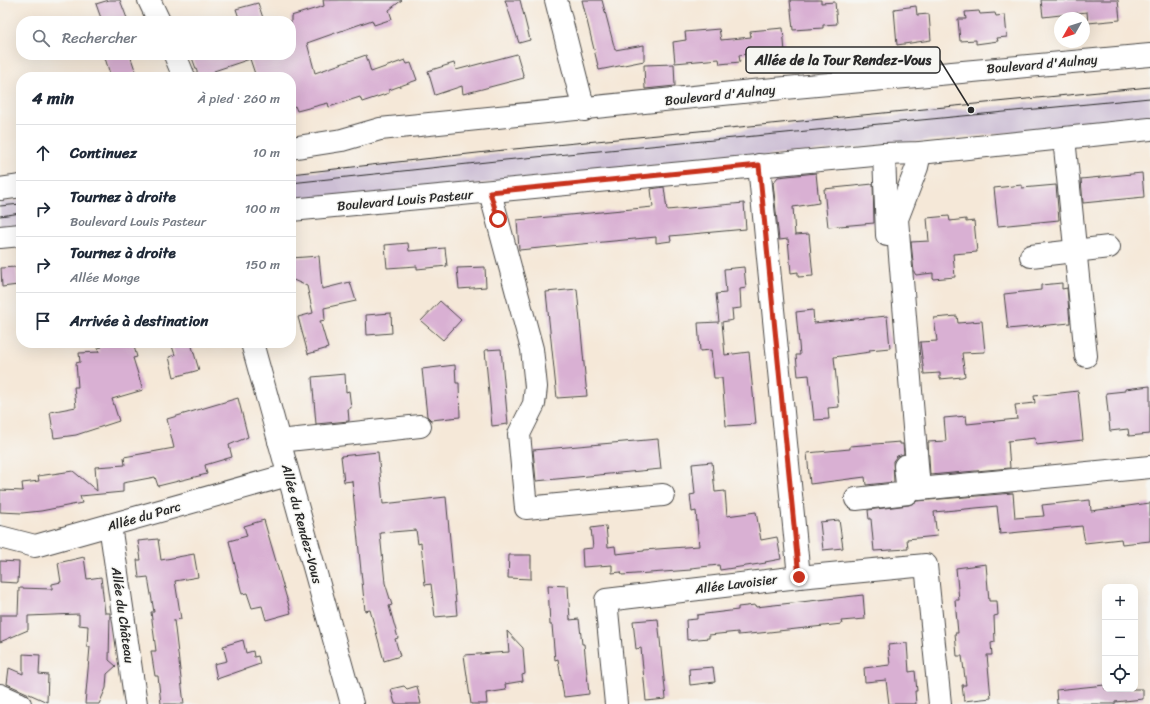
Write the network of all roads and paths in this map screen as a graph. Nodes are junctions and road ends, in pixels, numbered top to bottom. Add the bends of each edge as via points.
1 (149, 0) edge
2 (556, 0) edge
3 (157, 16) edge
4 (1150, 55) edge
5 (177, 60) edge
6 (182, 72) edge
7 (584, 110) junction
8 (1150, 129) edge
9 (1064, 138) junction
10 (296, 147) edge
11 (920, 153) junction
12 (884, 154) junction
13 (759, 165) junction
14 (16, 187) edge
15 (0, 189) edge
16 (490, 192) junction
17 (296, 210) edge
18 (16, 236) edge
19 (0, 238) edge
20 (1109, 247) dead end
21 (1075, 250) junction
22 (1030, 256) dead end
23 (253, 348) edge
24 (1086, 356) dead end
25 (420, 426) dead end
26 (279, 440) junction
27 (1150, 467) edge
28 (288, 474) junction
29 (663, 495) dead end
30 (856, 499) dead end
31 (110, 525) junction
32 (0, 537) edge
33 (799, 577) junction
34 (0, 695) edge
35 (20, 704) edge
36 (136, 704) edge
37 (352, 704) edge
38 (616, 704) edge
39 (940, 704) edge

1 - 3 street
2 - 7 street
4 - 7 street, Boulevard d'Aulnay
5 - 6 street
7 - 10 street, Boulevard d'Aulnay via 380,129 342,140
8 - 9 street
9 - 11 street
9 - 21 street
11 - 12 street
11 - 27 street via 897,219 919,489
12 - 13 street
12 - 30 street via 888,274 908,493
13 - 16 street, Boulevard Louis Pasteur
13 - 33 street
14 - 15 street
16 - 17 street, Boulevard Louis Pasteur
16 - 29 street via 532,350 536,387 534,404 519,434 526,508
18 - 19 street
20 - 21 street
21 - 22 street
21 - 24 street
23 - 26 street, Allée du Rendez-Vous
25 - 26 street
26 - 28 street, Allée du Rendez-Vous
28 - 31 street, Allée du Parc
28 - 37 street, Allée du Rendez-Vous
31 - 32 street, Allée du Parc via 35,546
31 - 36 street, Allée du Château
33 - 38 street, Allée Lavoisier via 606,600
33 - 39 street, Allée Lavoisier via 926,565
34 - 35 street

